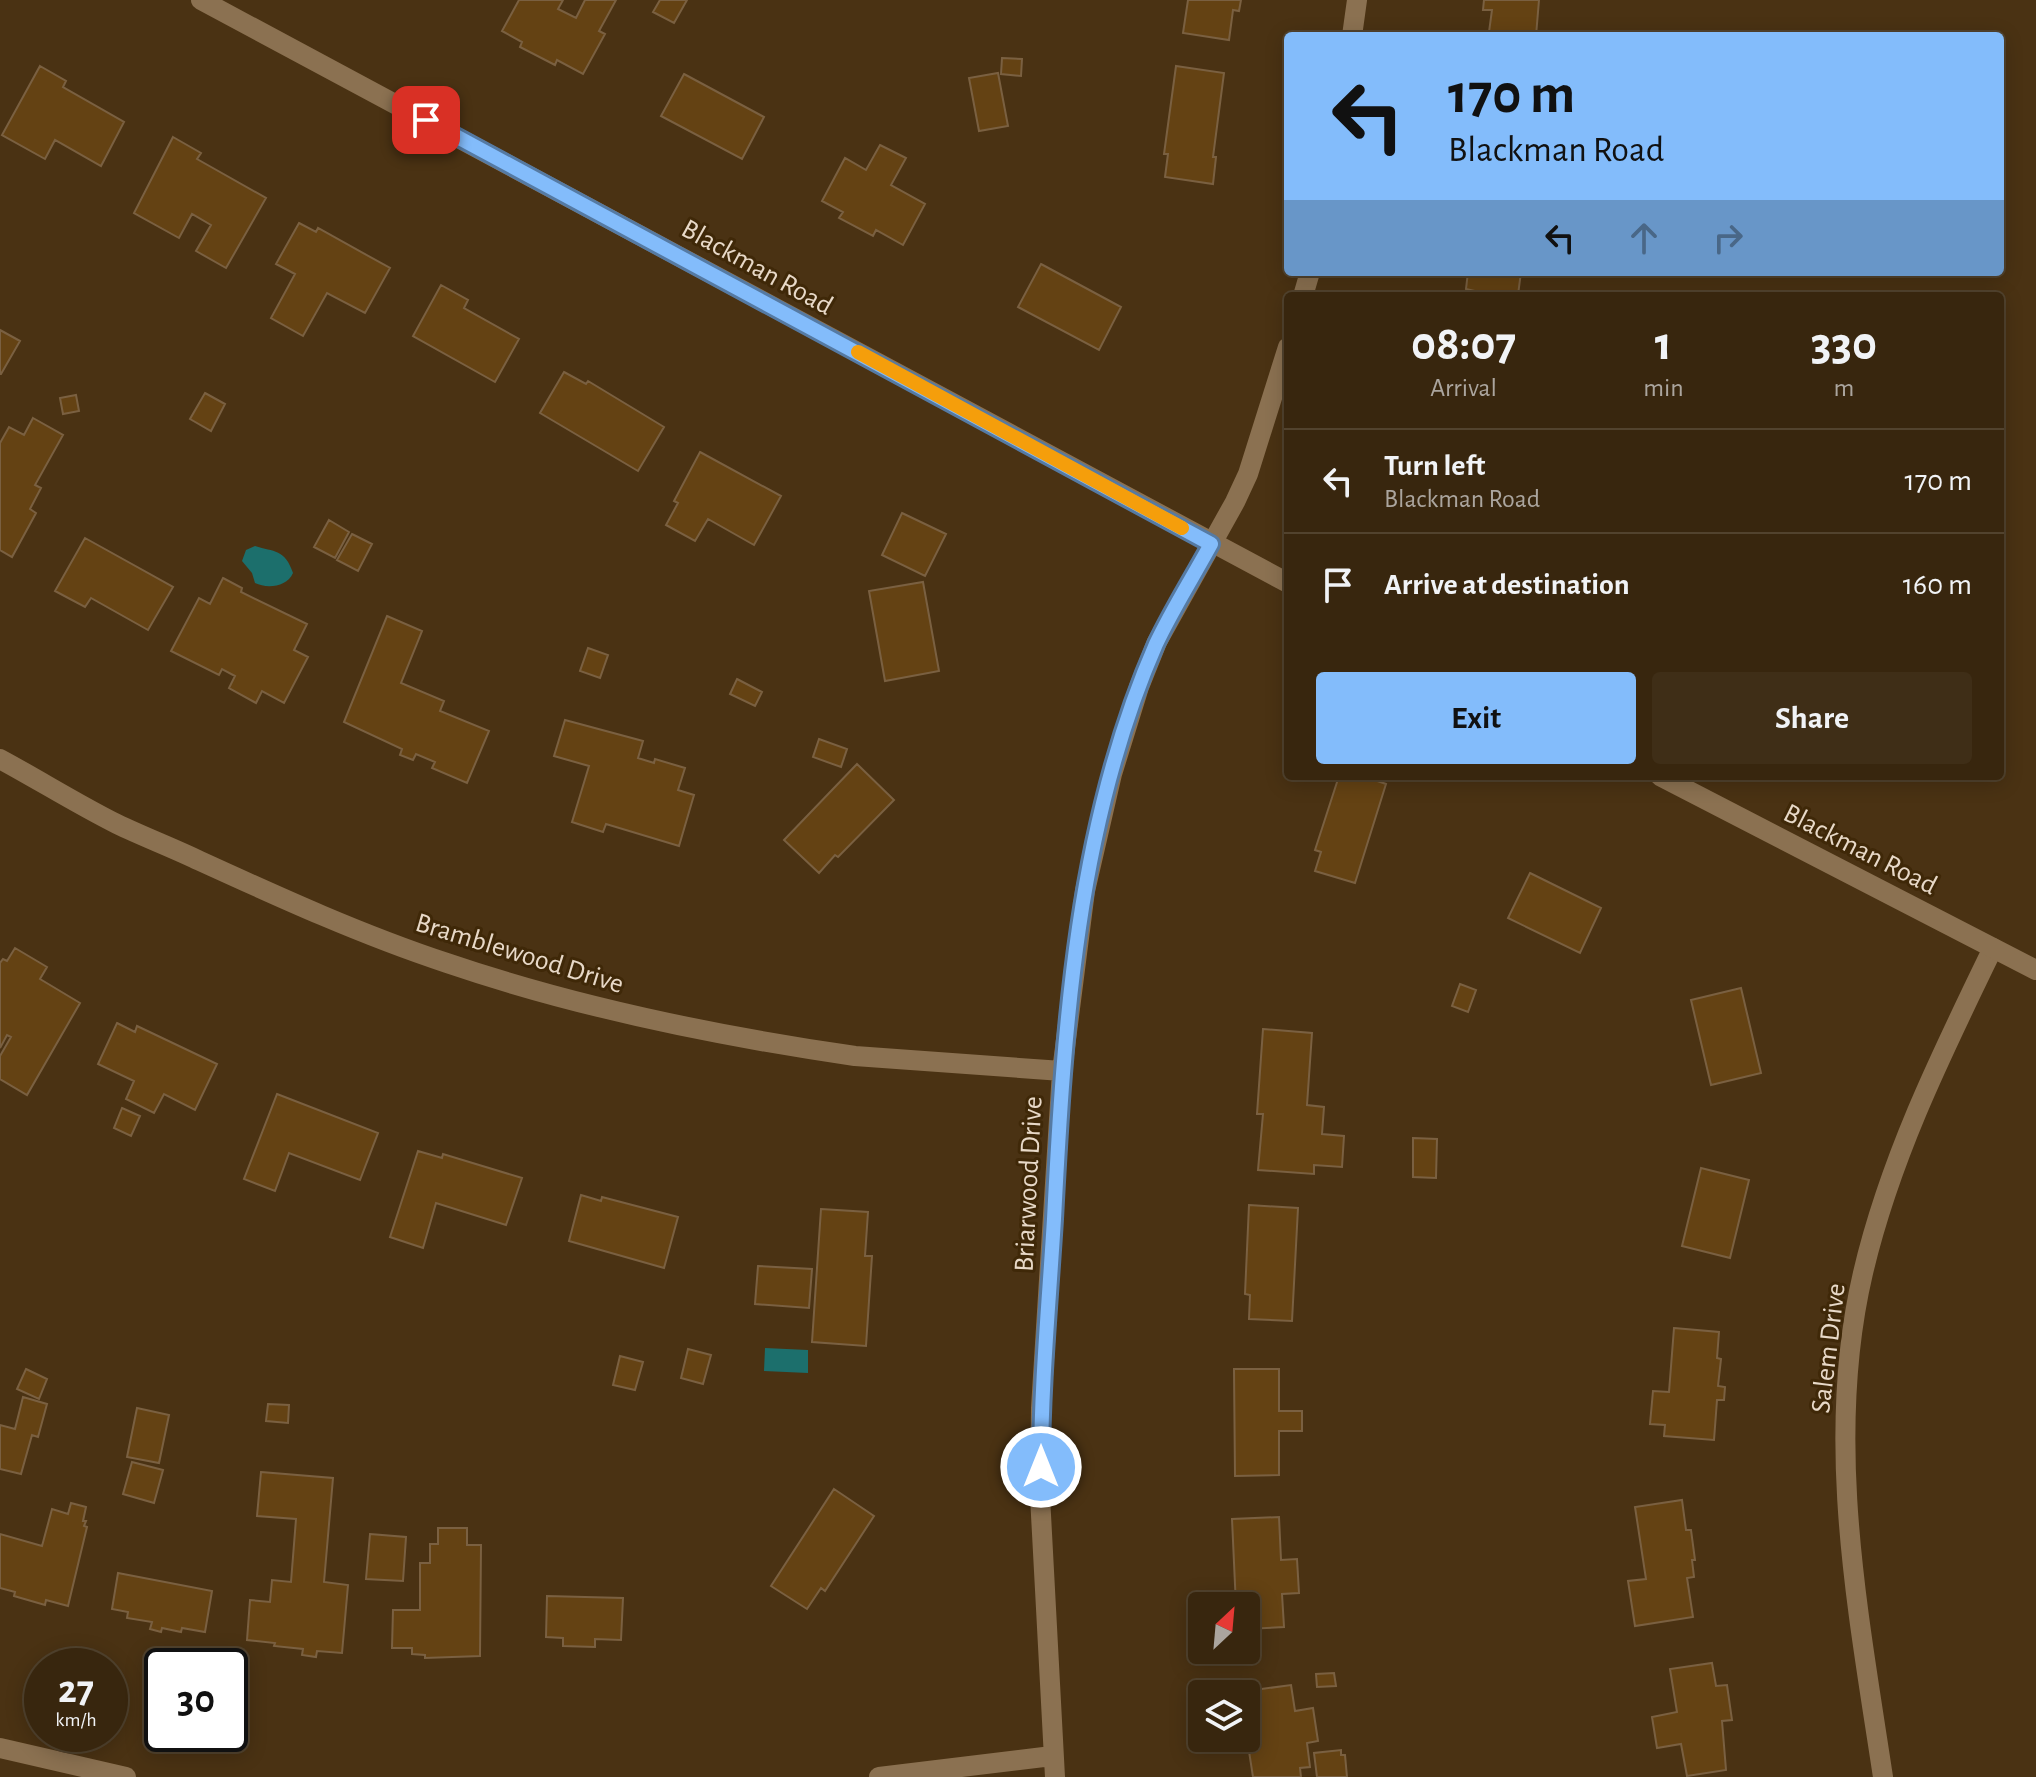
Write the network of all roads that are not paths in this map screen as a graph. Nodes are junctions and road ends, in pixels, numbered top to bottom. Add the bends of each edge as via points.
1 (201, 0) edge
2 (1357, 0) edge
3 (1353, 32) edge
4 (1284, 360) edge
5 (1211, 544) junction
6 (1284, 581) edge
7 (0, 759) edge
8 (1668, 780) edge
9 (1993, 948) junction
10 (2036, 970) edge
11 (1062, 1071) junction
12 (0, 1748) edge
13 (1052, 1756) junction
14 (126, 1777) edge
15 (879, 1777) edge
16 (1055, 1777) edge
17 (1883, 1777) edge

1 - 5 street, Blackman Road
2 - 3 street
4 - 5 street, Briarwood Drive via 1248,474
5 - 6 street, Blackman Road
5 - 11 street, Briarwood Drive via 1157,642 1112,774 1085,891
7 - 11 street, Bramblewood Drive via 117,824 291,902 517,985 647,1018 823,1051
8 - 9 street, Blackman Road
9 - 10 street, Blackman Road
9 - 17 street, Salem Drive via 1895,1167 1863,1273 1853,1329 1845,1436 1848,1504
11 - 13 street, Briarwood Drive via 1041,1408
12 - 14 street
13 - 15 street
13 - 16 street, Briarwood Drive

